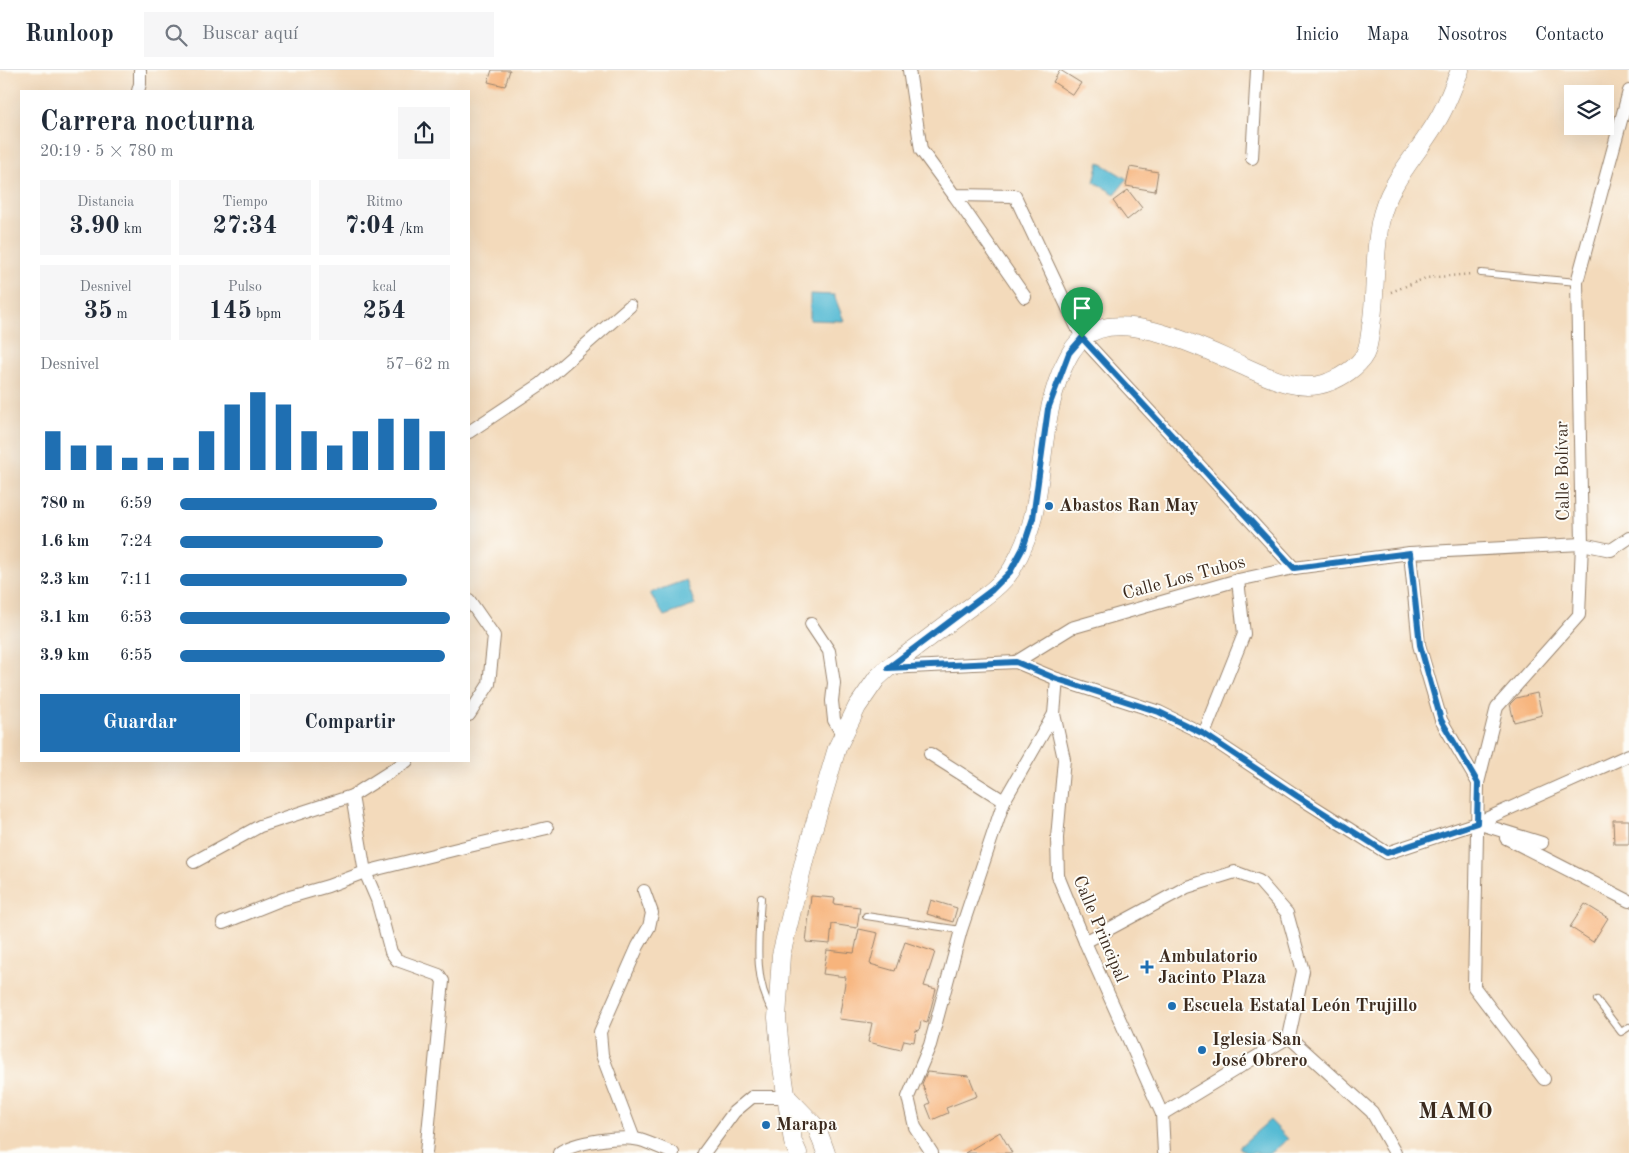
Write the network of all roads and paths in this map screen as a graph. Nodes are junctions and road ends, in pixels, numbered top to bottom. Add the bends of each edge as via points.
1 (140, 70) edge
2 (909, 70) edge
3 (1257, 70) edge
4 (1460, 70) edge
5 (138, 90) edge
6 (1629, 91) edge
7 (1252, 158) dead end
8 (954, 195) junction
9 (1481, 273) joint
10 (1577, 282) junction
11 (1025, 297) dead end
12 (1374, 299) junction
13 (630, 306) dead end
14 (1082, 338) junction
15 (470, 431) edge
16 (1629, 538) edge
17 (1582, 544) junction
18 (1410, 553) junction
19 (1294, 568) junction
20 (1238, 580) junction
21 (470, 603) edge
22 (475, 620) edge
23 (811, 624) dead end
24 (1016, 662) junction
25 (888, 668) junction
26 (1057, 679) junction
27 (470, 713) edge
28 (1054, 714) junction
29 (1204, 734) junction
30 (842, 736) junction
31 (930, 754) dead end
32 (1629, 755) edge
33 (405, 762) edge
34 (1478, 783) junction
35 (352, 796) junction
36 (1004, 801) junction
37 (1477, 823) junction
38 (547, 828) dead end
39 (1542, 843) dead end
40 (194, 862) dead end
41 (365, 872) junction
42 (644, 891) dead end
43 (761, 898) dead end
44 (1629, 901) edge
45 (866, 916) dead end
46 (222, 923) dead end
47 (961, 930) junction
48 (1085, 942) junction
49 (1597, 1000) dead end
50 (777, 1018) junction
51 (1629, 1027) edge
52 (1289, 1037) junction
53 (1544, 1079) dead end
54 (787, 1097) junction
55 (1162, 1114) junction
56 (634, 1139) junction
57 (426, 1153) edge
58 (559, 1153) edge
59 (673, 1153) edge
60 (704, 1153) edge
61 (798, 1153) edge
62 (826, 1153) edge
63 (932, 1153) edge
64 (1164, 1153) edge
65 (1396, 1153) edge

1 - 5 street
2 - 8 street via 921,150
3 - 7 street
4 - 12 main road via 1442,114 1390,192 1377,238
6 - 10 street, Calle Bolívar
8 - 11 street
8 - 14 street via 1015,196
9 - 10 lane
9 - 12 path via 1426,278
10 - 17 street, Calle Bolívar
12 - 14 main road via 1364,356 1350,371 1328,383 1310,386 1276,380 1199,346 1145,328 1115,325 1094,330
13 - 15 street via 541,384
14 - 19 street
14 - 25 main road via 1069,353 1048,409 1033,518 1023,548 1010,572 992,590
16 - 17 street, Calle Los Tubos via 1611,550
17 - 18 street, Calle Los Tubos
17 - 34 street, Calle Bolívar via 1579,615 1497,707
18 - 19 street, Calle Los Tubos
18 - 34 street via 1420,645 1441,720
19 - 20 street, Calle Los Tubos
20 - 24 street, Calle Los Tubos via 1071,628
20 - 29 street via 1244,634
21 - 22 street
22 - 27 street via 494,636 489,684
23 - 30 street via 829,651 834,683 834,720
24 - 25 street
24 - 26 street
25 - 30 main road via 857,707
26 - 28 street, Calle Principal
26 - 29 street via 1159,712
28 - 36 street
28 - 48 street, Calle Principal via 1064,759 1057,838 1058,876
29 - 37 street via 1387,853
30 - 50 main road via 805,857 781,956
31 - 36 street
32 - 37 street
33 - 35 street
34 - 37 street, Calle Bolívar
35 - 40 street via 260,826
35 - 41 street
36 - 47 street
37 - 39 street
37 - 44 street
37 - 53 street, Calle Bolívar via 1474,986
38 - 41 street
41 - 46 street
41 - 57 street via 394,957 438,975 442,981
42 - 56 street via 652,913 649,927 600,1032 602,1055
43 - 50 lane via 759,968 766,1001
45 - 47 lane
47 - 63 street via 930,1045 908,1097 914,1127
48 - 52 street via 1187,886 1235,872 1259,881 1287,913 1303,971
48 - 55 street, Calle Principal
49 - 51 lane via 1621,1032
50 - 54 main road
52 - 55 street
52 - 65 street via 1372,1112
54 - 60 street via 752,1098 734,1112
54 - 61 main road via 793,1142
54 - 62 main road via 816,1128
55 - 64 street, Calle Principal
56 - 58 street via 610,1138 566,1148
56 - 59 street

